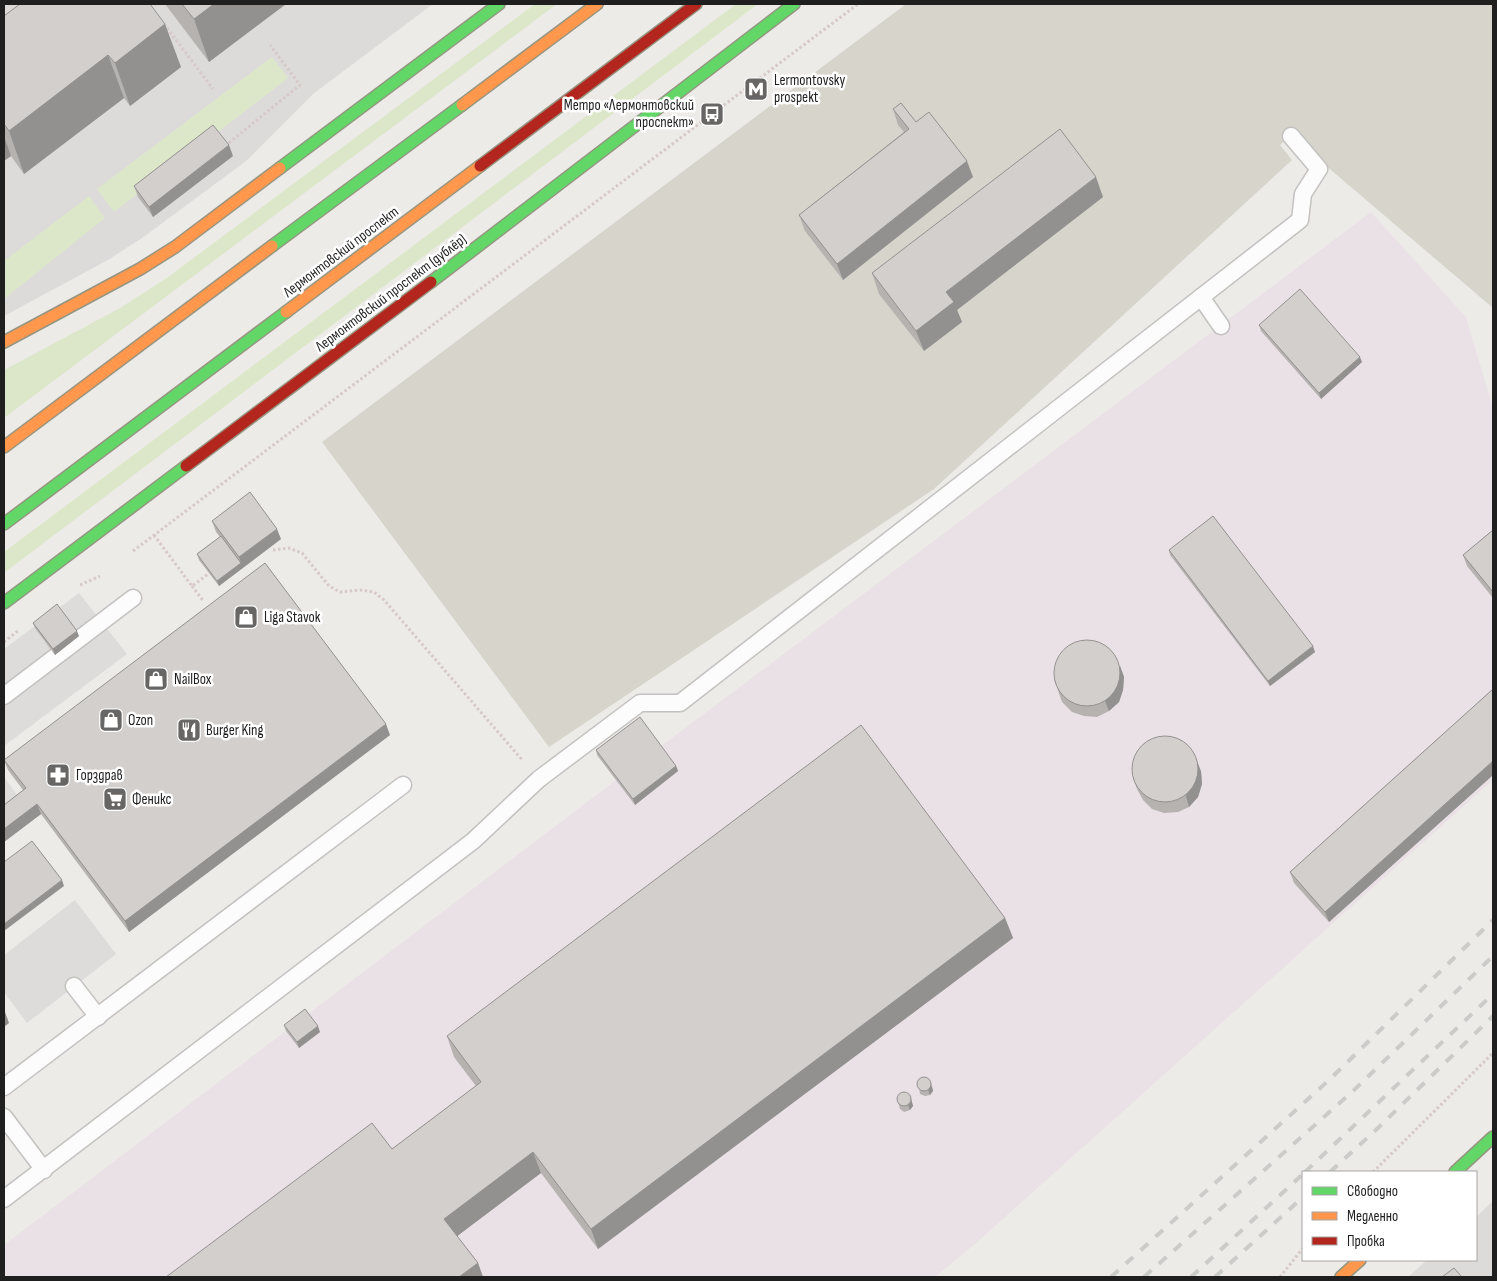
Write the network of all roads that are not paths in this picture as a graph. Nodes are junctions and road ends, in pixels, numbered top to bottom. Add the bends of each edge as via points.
1 (499, 4) edge
2 (596, 4) edge
3 (696, 4) edge
4 (794, 4) edge
5 (1291, 136) dead end
6 (1201, 297) junction
7 (1221, 326) dead end
8 (4, 342) edge
9 (4, 447) edge
10 (4, 524) edge
11 (134, 598) dead end
12 (4, 603) edge
13 (4, 696) edge
14 (404, 785) dead end
15 (74, 986) dead end
16 (98, 1017) junction
17 (4, 1087) edge
18 (4, 1117) edge
19 (1493, 1137) edge
20 (44, 1170) junction
21 (1456, 1171) edge
22 (4, 1200) edge
23 (1359, 1261) edge
24 (1341, 1277) edge

1 - 8 street via 175,247
2 - 9 street
3 - 10 street, Лермонтовский проспект
4 - 12 street, Лермонтовский проспект (дублёр)
5 - 6 lane via 1319,169 1303,194 1300,220
6 - 7 lane
6 - 20 lane via 680,703 640,703 539,779 473,841
11 - 13 lane
14 - 16 lane
15 - 16 lane
16 - 17 lane
18 - 20 lane
19 - 21 street
20 - 22 lane
23 - 24 street

